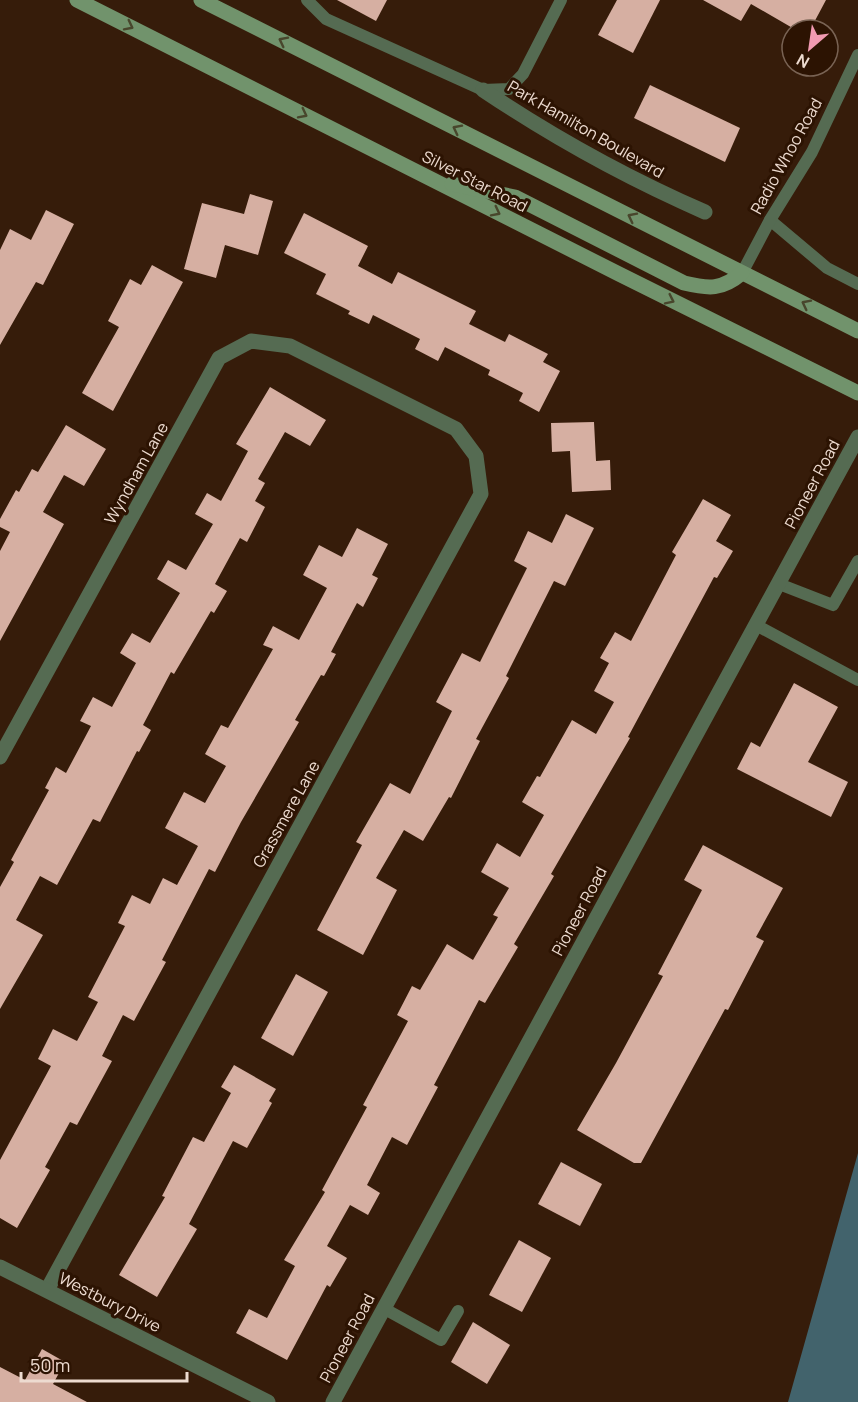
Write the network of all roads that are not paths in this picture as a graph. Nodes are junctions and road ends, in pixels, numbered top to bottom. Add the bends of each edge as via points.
1 (77, 0) edge
2 (201, 0) edge
3 (307, 0) edge
4 (561, 0) edge
5 (858, 55) edge
6 (483, 90) junction
7 (432, 179) junction
8 (705, 212) dead end
9 (770, 220) junction
10 (742, 273) junction
11 (858, 284) edge
12 (858, 331) edge
13 (378, 390) joint
14 (858, 393) edge
15 (858, 437) edge
16 (858, 561) edge
17 (779, 584) junction
18 (756, 625) junction
19 (858, 680) edge
20 (0, 757) edge
21 (0, 1267) edge
22 (47, 1290) junction
23 (383, 1308) junction
24 (458, 1311) dead end
25 (268, 1402) edge
26 (333, 1402) edge

1 -> 7 main road, Silver Star Road
10 -> 2 main road
3 - 6 lane, Park Hamilton Boulevard via 326,20
4 - 6 lane, Park Hamilton Boulevard via 524,74 509,89
5 - 9 lane, Radio Whoo Road via 812,152
6 - 8 street, Park Hamilton Boulevard via 612,169
7 - 10 main road via 515,197 684,283 706,288 723,285
7 -> 14 main road, Silver Star Road
9 - 10 lane, Radio Whoo Road
9 - 11 lane via 827,268
12 -> 10 main road
13 - 20 street, Wyndham Lane via 290,346 251,341 219,358
13 - 22 street, Grassmere Lane via 456,429 476,456 481,494
15 - 17 street, Pioneer Road
16 - 17 lane via 833,605
17 - 18 street, Pioneer Road
18 - 19 lane
18 - 23 street, Pioneer Road
21 - 22 street, Westbury Drive
22 - 25 street, Westbury Drive
23 - 24 lane via 441,1340
23 - 26 street, Pioneer Road

